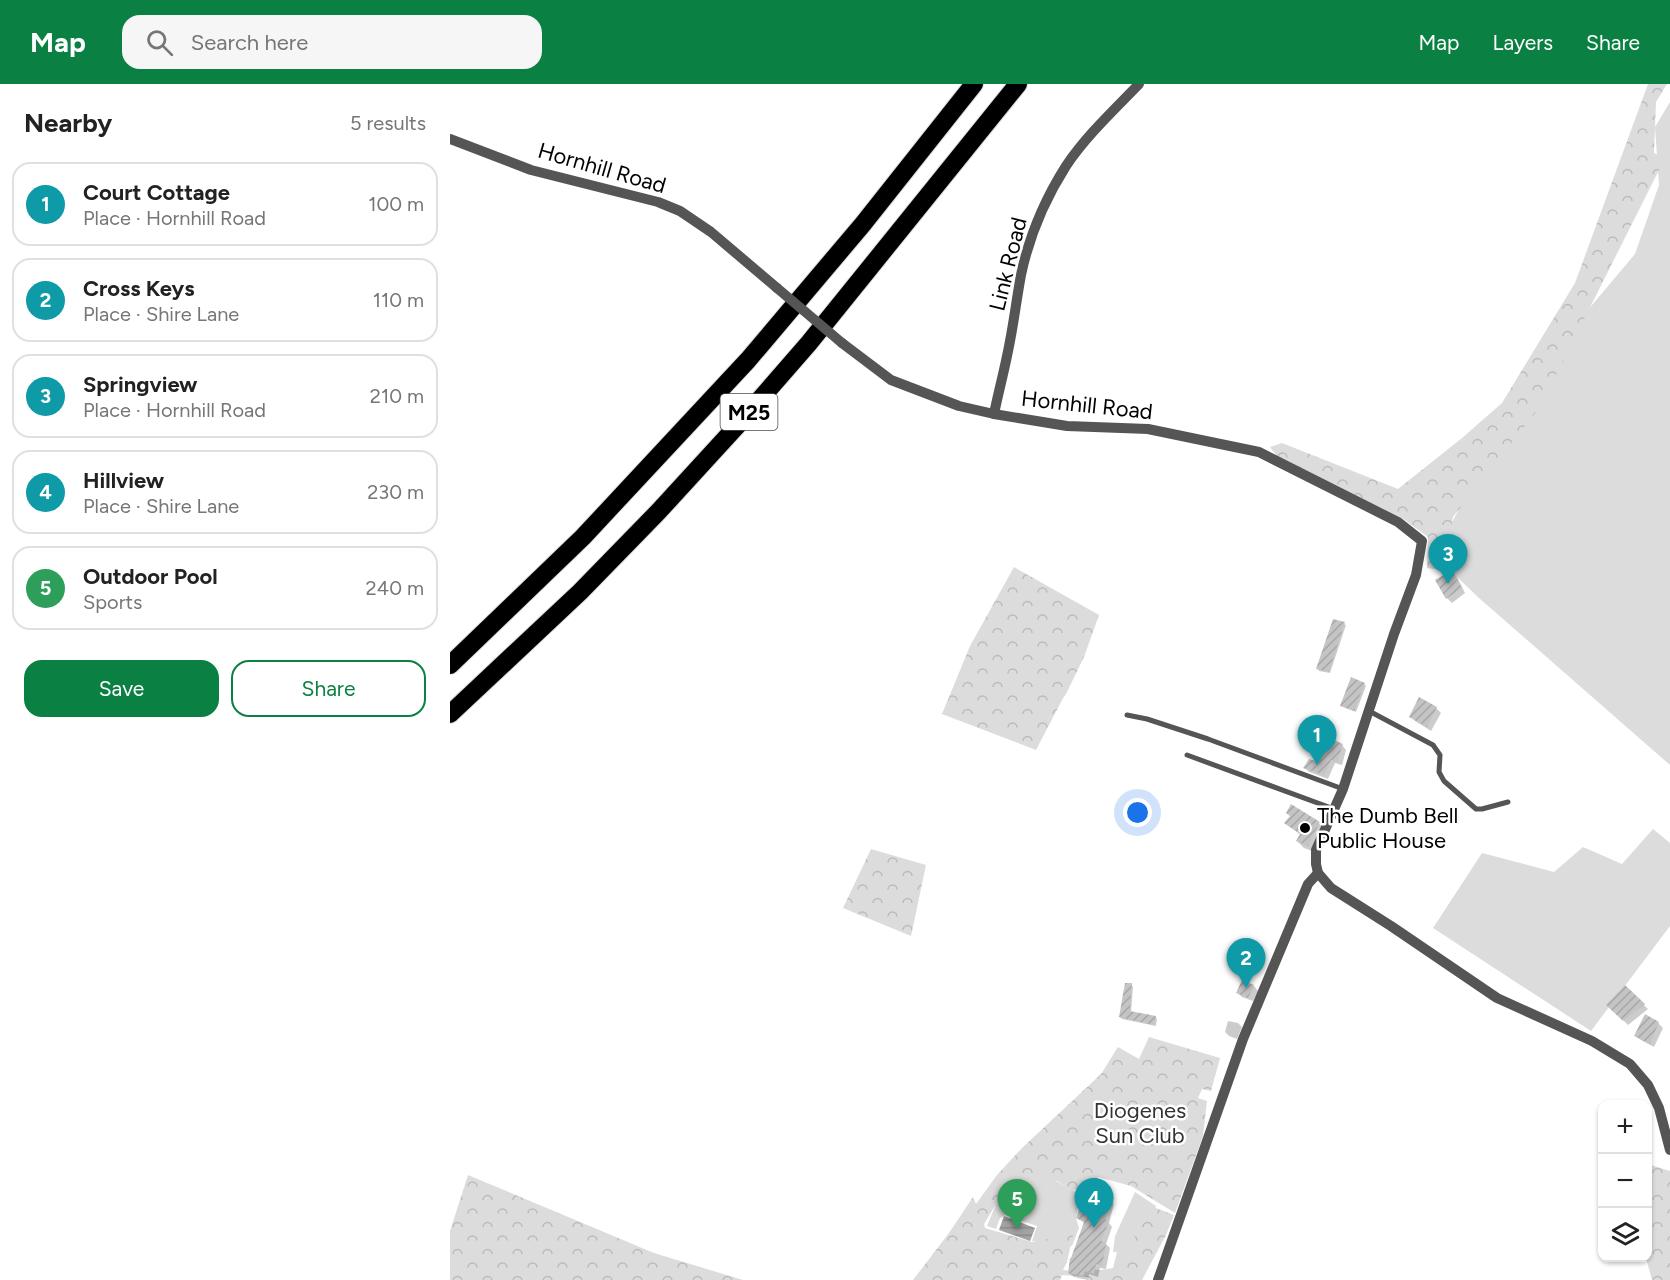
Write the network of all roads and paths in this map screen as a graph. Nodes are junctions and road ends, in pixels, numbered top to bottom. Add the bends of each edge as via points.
1 (974, 84) edge
2 (1018, 84) edge
3 (1139, 84) edge
4 (450, 139) edge
5 (994, 414) junction
6 (450, 665) edge
7 (1368, 710) junction
8 (450, 714) edge
9 (1127, 715) dead end
10 (1187, 754) dead end
11 (1343, 789) junction
12 (1508, 802) dead end
13 (1334, 810) junction
14 (1318, 873) junction
15 (1670, 1150) edge
16 (1158, 1280) edge

1 - 6 highway, M25 via 748,360 583,537
2 - 8 highway, M25 via 838,309 735,428 580,592
3 - 5 street, Link Road via 1067,165 1042,212 1022,273
4 - 5 street, Hornhill Road, bridge via 531,170 658,202 680,212 711,232 891,380 959,406
5 - 7 street, Hornhill Road via 1067,426 1148,429 1259,452 1398,522 1422,542 1416,575
7 - 11 street, Hornhill Road
7 - 12 lane via 1433,745 1440,755 1439,772 1444,781 1476,809
9 - 11 lane via 1208,739
10 - 13 lane
11 - 13 street, Hornhill Road
13 - 14 street, Hornhill Road via 1316,850
14 - 15 street via 1331,888 1497,998 1592,1041 1630,1064 1648,1085 1659,1108
14 - 16 street via 1308,885 1243,1040

